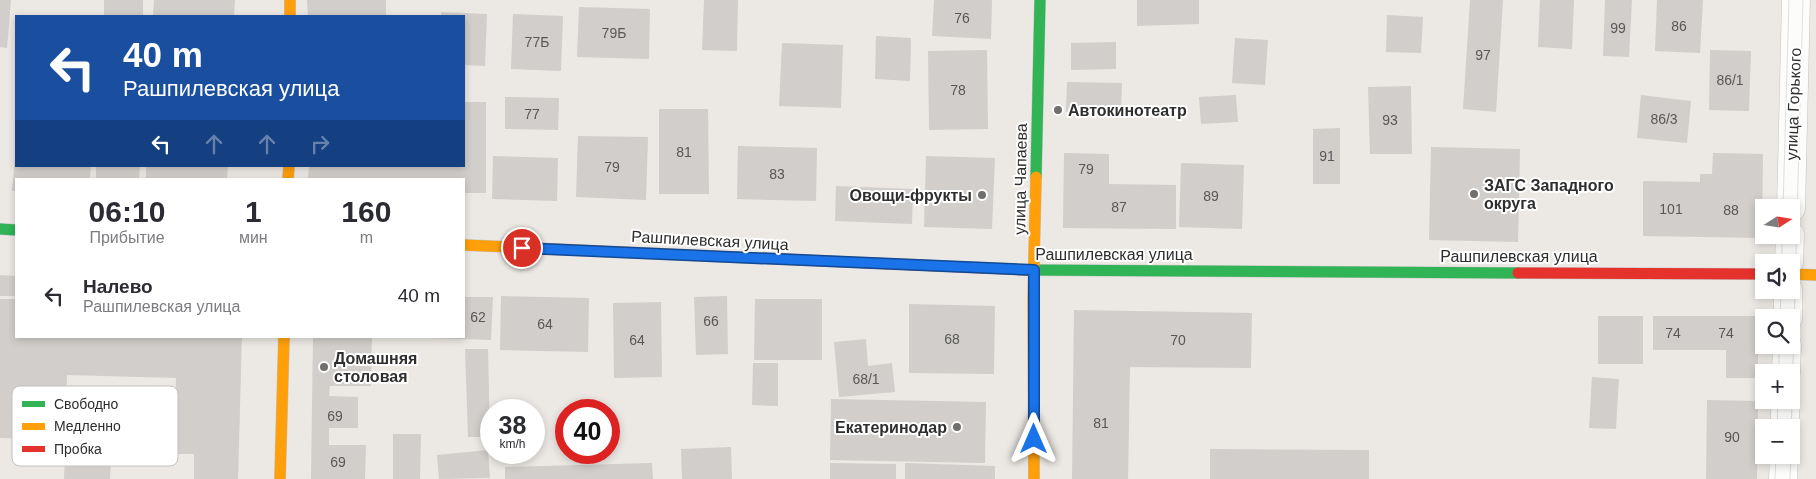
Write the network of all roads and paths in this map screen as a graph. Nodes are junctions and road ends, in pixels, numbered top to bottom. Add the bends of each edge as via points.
1 (290, 0) edge
2 (1040, 0) edge
3 (1796, 0) edge
4 (290, 15) edge
5 (1790, 199) edge
6 (0, 229) edge
7 (15, 230) edge
8 (465, 245) edge
9 (1034, 270) junction
10 (1755, 274) edge
11 (1800, 274) edge
12 (1816, 275) edge
13 (284, 338) edge
14 (1784, 464) edge
15 (280, 479) edge
16 (1034, 479) edge
17 (1783, 479) edge

1 - 4 street
2 - 9 street, улица Чапаева
3 - 5 street, улица Горького
6 - 7 street
8 - 9 street, Рашпилевская улица
9 - 10 street, Рашпилевская улица
9 - 16 street, улица Чапаева
11 - 12 street
13 - 15 street
14 - 17 street

